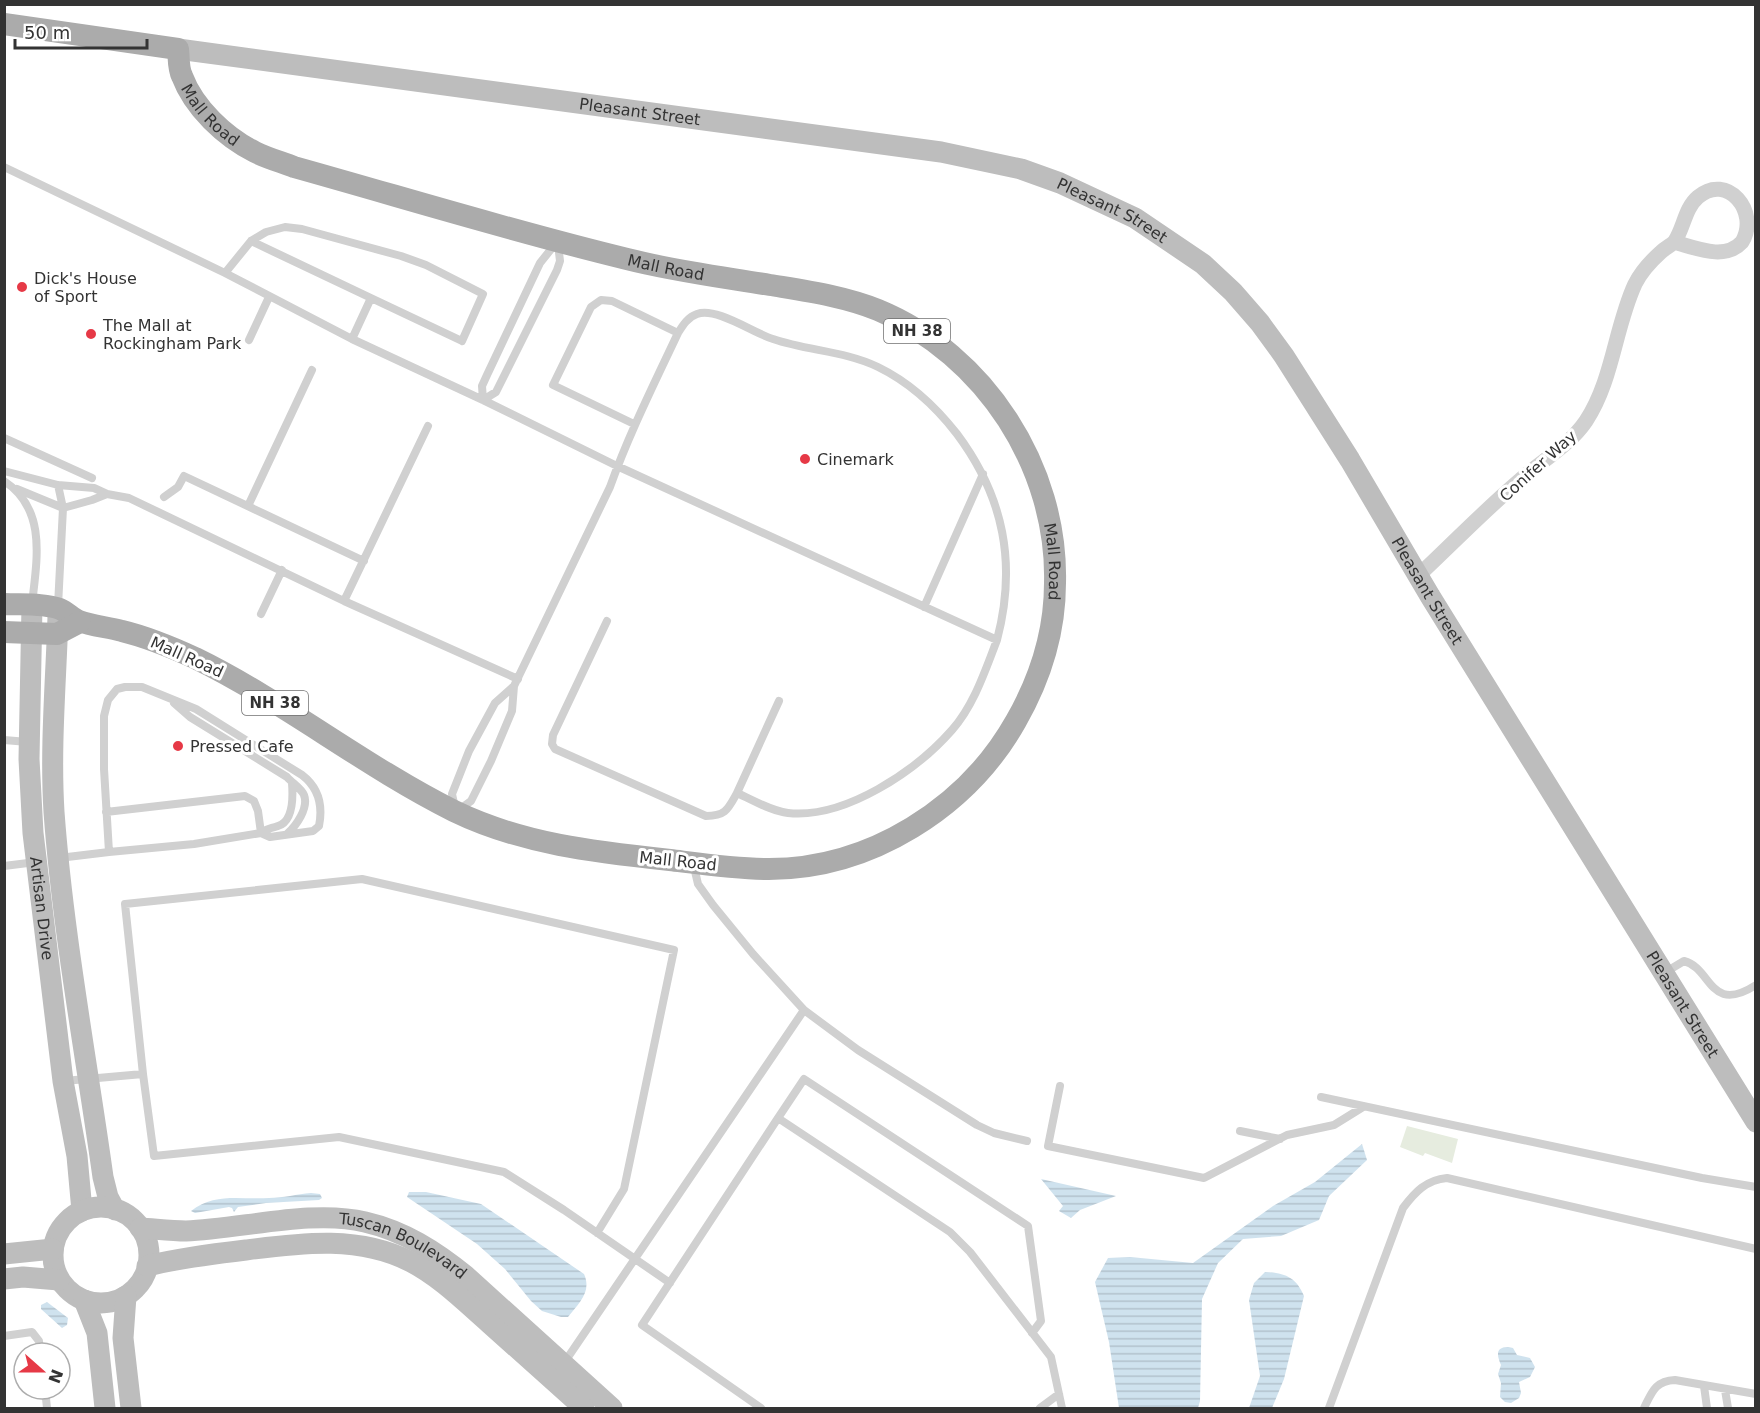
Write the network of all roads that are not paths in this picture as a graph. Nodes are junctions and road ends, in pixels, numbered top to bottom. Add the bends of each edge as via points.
1 (4, 24) edge
2 (178, 49) junction
3 (4, 167) edge
4 (251, 241) junction
5 (558, 241) junction
6 (1674, 242) junction
7 (225, 273) junction
8 (269, 297) junction
9 (371, 298) junction
10 (678, 333) junction
11 (352, 339) junction
12 (249, 340) dead end
13 (312, 370) dead end
14 (483, 400) junction
15 (634, 424) junction
16 (428, 426) dead end
17 (4, 438) edge
18 (617, 466) junction
19 (4, 471) edge
20 (983, 474) junction
21 (92, 478) dead end
22 (4, 481) edge
23 (58, 485) junction
24 (17, 489) junction
25 (107, 494) junction
26 (164, 497) dead end
27 (248, 506) junction
28 (63, 508) junction
29 (364, 561) junction
30 (282, 570) junction
31 (1419, 575) junction
32 (344, 601) junction
33 (4, 604) edge
34 (32, 605) junction
35 (924, 607) junction
36 (58, 608) junction
37 (261, 614) dead end
38 (607, 621) dead end
39 (80, 622) junction
40 (4, 632) edge
41 (31, 633) junction
42 (57, 634) junction
43 (997, 640) junction
44 (516, 683) junction
45 (171, 700) junction
46 (780, 701) dead end
47 (4, 740) edge
48 (30, 742) junction
49 (292, 783) junction
50 (737, 793) junction
51 (106, 812) junction
52 (456, 812) junction
53 (261, 833) junction
54 (286, 835) junction
55 (109, 852) junction
56 (58, 858) junction
57 (36, 862) junction
58 (693, 863) junction
59 (4, 866) edge
60 (1663, 974) junction
61 (1755, 985) edge
62 (804, 1010) junction
63 (143, 1074) junction
64 (88, 1077) junction
65 (63, 1081) junction
66 (1060, 1086) dead end
67 (1321, 1097) dead end
68 (1363, 1107) junction
69 (778, 1118) junction
70 (1755, 1122) edge
71 (1240, 1131) dead end
72 (1280, 1139) junction
73 (1027, 1141) dead end
74 (1755, 1187) edge
75 (115, 1210) junction
76 (81, 1211) junction
77 (140, 1228) junction
78 (597, 1233) junction
79 (53, 1249) junction
80 (1755, 1249) edge
81 (4, 1254) edge
82 (634, 1258) junction
83 (147, 1266) junction
84 (4, 1279) edge
85 (59, 1280) junction
86 (670, 1283) junction
87 (126, 1296) junction
88 (84, 1300) junction
89 (1032, 1333) junction
90 (4, 1336) edge
91 (39, 1341) edge
92 (557, 1371) junction
93 (1704, 1386) junction
94 (1725, 1390) junction
95 (1059, 1394) junction
96 (1755, 1394) edge
97 (105, 1408) edge
98 (131, 1408) edge
99 (584, 1408) edge
100 (612, 1408) edge
101 (761, 1408) edge
102 (1040, 1408) edge
103 (1062, 1408) edge
104 (1329, 1408) edge
105 (1644, 1408) edge
106 (1707, 1408) edge
107 (1728, 1408) edge

1 - 2 main road, Pleasant Street
2 - 5 main road, Mall Road / NH 38 via 181,76 196,101 223,131 257,153 294,167
2 - 31 main road, Pleasant Street via 941,152 1022,169 1060,183 1135,218 1203,264 1233,292 1284,356
3 - 7 lane
4 - 7 lane
4 - 9 lane
4 - 9 lane via 285,227 302,229 401,256 483,294 462,341
5 - 14 lane via 535,273 482,386
5 - 14 lane via 557,270 496,392
5 - 58 main road, Mall Road / NH 38 via 651,264 834,297 885,313 909,326 948,352 999,407 1027,454 1051,530 1056,581 1054,609 1037,678 997,751 965,788 904,833 839,858 769,869
6 - 6 street, Conifer Way via 1690,207 1709,190 1733,193 1744,200 1750,211 1746,238 1736,248 1707,251
6 - 31 street, Conifer Way via 1636,282 1601,388 1586,420 1572,438 1519,481
7 - 8 lane
8 - 11 lane
8 - 12 lane
9 - 11 lane
10 - 15 lane
10 - 15 lane via 612,301 601,300 591,307 553,385
10 - 20 lane via 687,319 698,313 710,313 773,339 853,356 879,368 927,401 948,422
11 - 14 lane
13 - 27 lane
14 - 18 lane
15 - 18 lane
16 - 29 lane
17 - 21 lane
18 - 35 lane
18 - 44 lane
19 - 23 lane
20 - 35 lane
20 - 43 lane via 999,518 1005,551 1003,614
22 - 24 lane
23 - 25 lane via 94,488
23 - 28 lane
24 - 28 lane
24 - 34 lane via 35,521
25 - 28 lane
25 - 30 lane via 129,498
26 - 27 lane via 178,487 184,476
27 - 29 lane
28 - 36 lane
29 - 32 lane
30 - 32 lane
30 - 37 lane
31 - 60 main road, Pleasant Street
32 - 44 lane
33 - 34 main road, Mall Road / NH 38
34 - 36 main road, Mall Road / NH 38
34 - 41 main road, Artisan Drive
35 - 43 lane
36 - 39 main road, Mall Road / NH 38
36 - 42 main road, Artisan Drive
38 - 50 lane via 553,735 555,749 706,816 722,814
39 - 42 main road
39 - 52 main road, Mall Road / NH 38 via 150,639 232,677 387,774
40 - 41 main road
41 - 42 main road
41 - 48 main road, Artisan Drive
42 - 56 main road, Artisan Drive via 53,756
43 - 50 lane via 980,685 952,729 890,782 823,811 802,814 785,813
44 - 52 lane via 512,711 491,761 471,801
44 - 52 lane via 495,703 469,751 452,795
45 - 49 lane via 190,717
45 - 51 lane via 142,687 117,689 108,700 104,716
45 - 54 lane via 196,709 310,781 319,800 319,826 313,831
46 - 50 lane
47 - 48 lane
48 - 57 main road, Artisan Drive
49 - 53 lane via 293,799 286,820
49 - 54 lane via 305,801 300,819
51 - 53 lane via 245,796 254,801
51 - 55 lane
52 - 58 main road, Mall Road / NH 38 via 535,841
53 - 54 lane via 270,837
53 - 55 lane
55 - 56 lane
56 - 57 lane
56 - 64 main road, Artisan Drive
57 - 59 lane
57 - 65 main road, Artisan Drive
58 - 62 lane via 698,884 713,905
60 - 61 lane via 1688,961 1711,986 1725,993 1742,994
60 - 70 main road, Pleasant Street
62 - 73 lane via 858,1050 977,1125
62 - 82 lane
63 - 64 lane
63 - 78 lane via 154,1156 339,1137 504,1172
63 - 78 lane via 125,904 362,879 674,950 624,1189
64 - 65 lane
64 - 75 main road, Artisan Drive via 103,1177
65 - 76 main road, Artisan Drive via 77,1156
66 - 72 lane via 1048,1146 1204,1178
67 - 68 lane
68 - 72 lane via 1334,1125
68 - 74 lane
69 - 86 lane
69 - 89 lane via 950,1232
69 - 89 lane via 804,1079 1028,1226 1041,1321
71 - 72 lane
75 - 76 main road
75 - 77 main road
76 - 79 main road via 58,1233
77 - 83 main road via 146,1240
77 - 92 main road, Tuscan Boulevard via 186,1231 329,1218 365,1221 386,1228 441,1256 466,1276
78 - 82 lane
79 - 81 main road
79 - 85 main road
80 - 104 lane via 1447,1178 1435,1179 1403,1208
82 - 86 lane
82 - 92 lane
83 - 87 main road via 141,1281
83 - 92 main road, Tuscan Boulevard via 180,1258 307,1243 336,1243 388,1253 435,1277
84 - 85 main road
85 - 88 main road
86 - 101 lane via 642,1325
87 - 88 main road via 100,1303
87 - 98 main road via 123,1338
88 - 97 main road via 97,1333
89 - 95 lane via 1051,1358
90 - 91 lane via 32,1332
92 - 99 main road, Tuscan Boulevard
92 - 100 main road, Tuscan Boulevard
93 - 94 lane
93 - 105 lane via 1664,1381 1657,1385
93 - 106 lane
94 - 96 lane
94 - 107 lane
95 - 102 lane
95 - 103 lane

